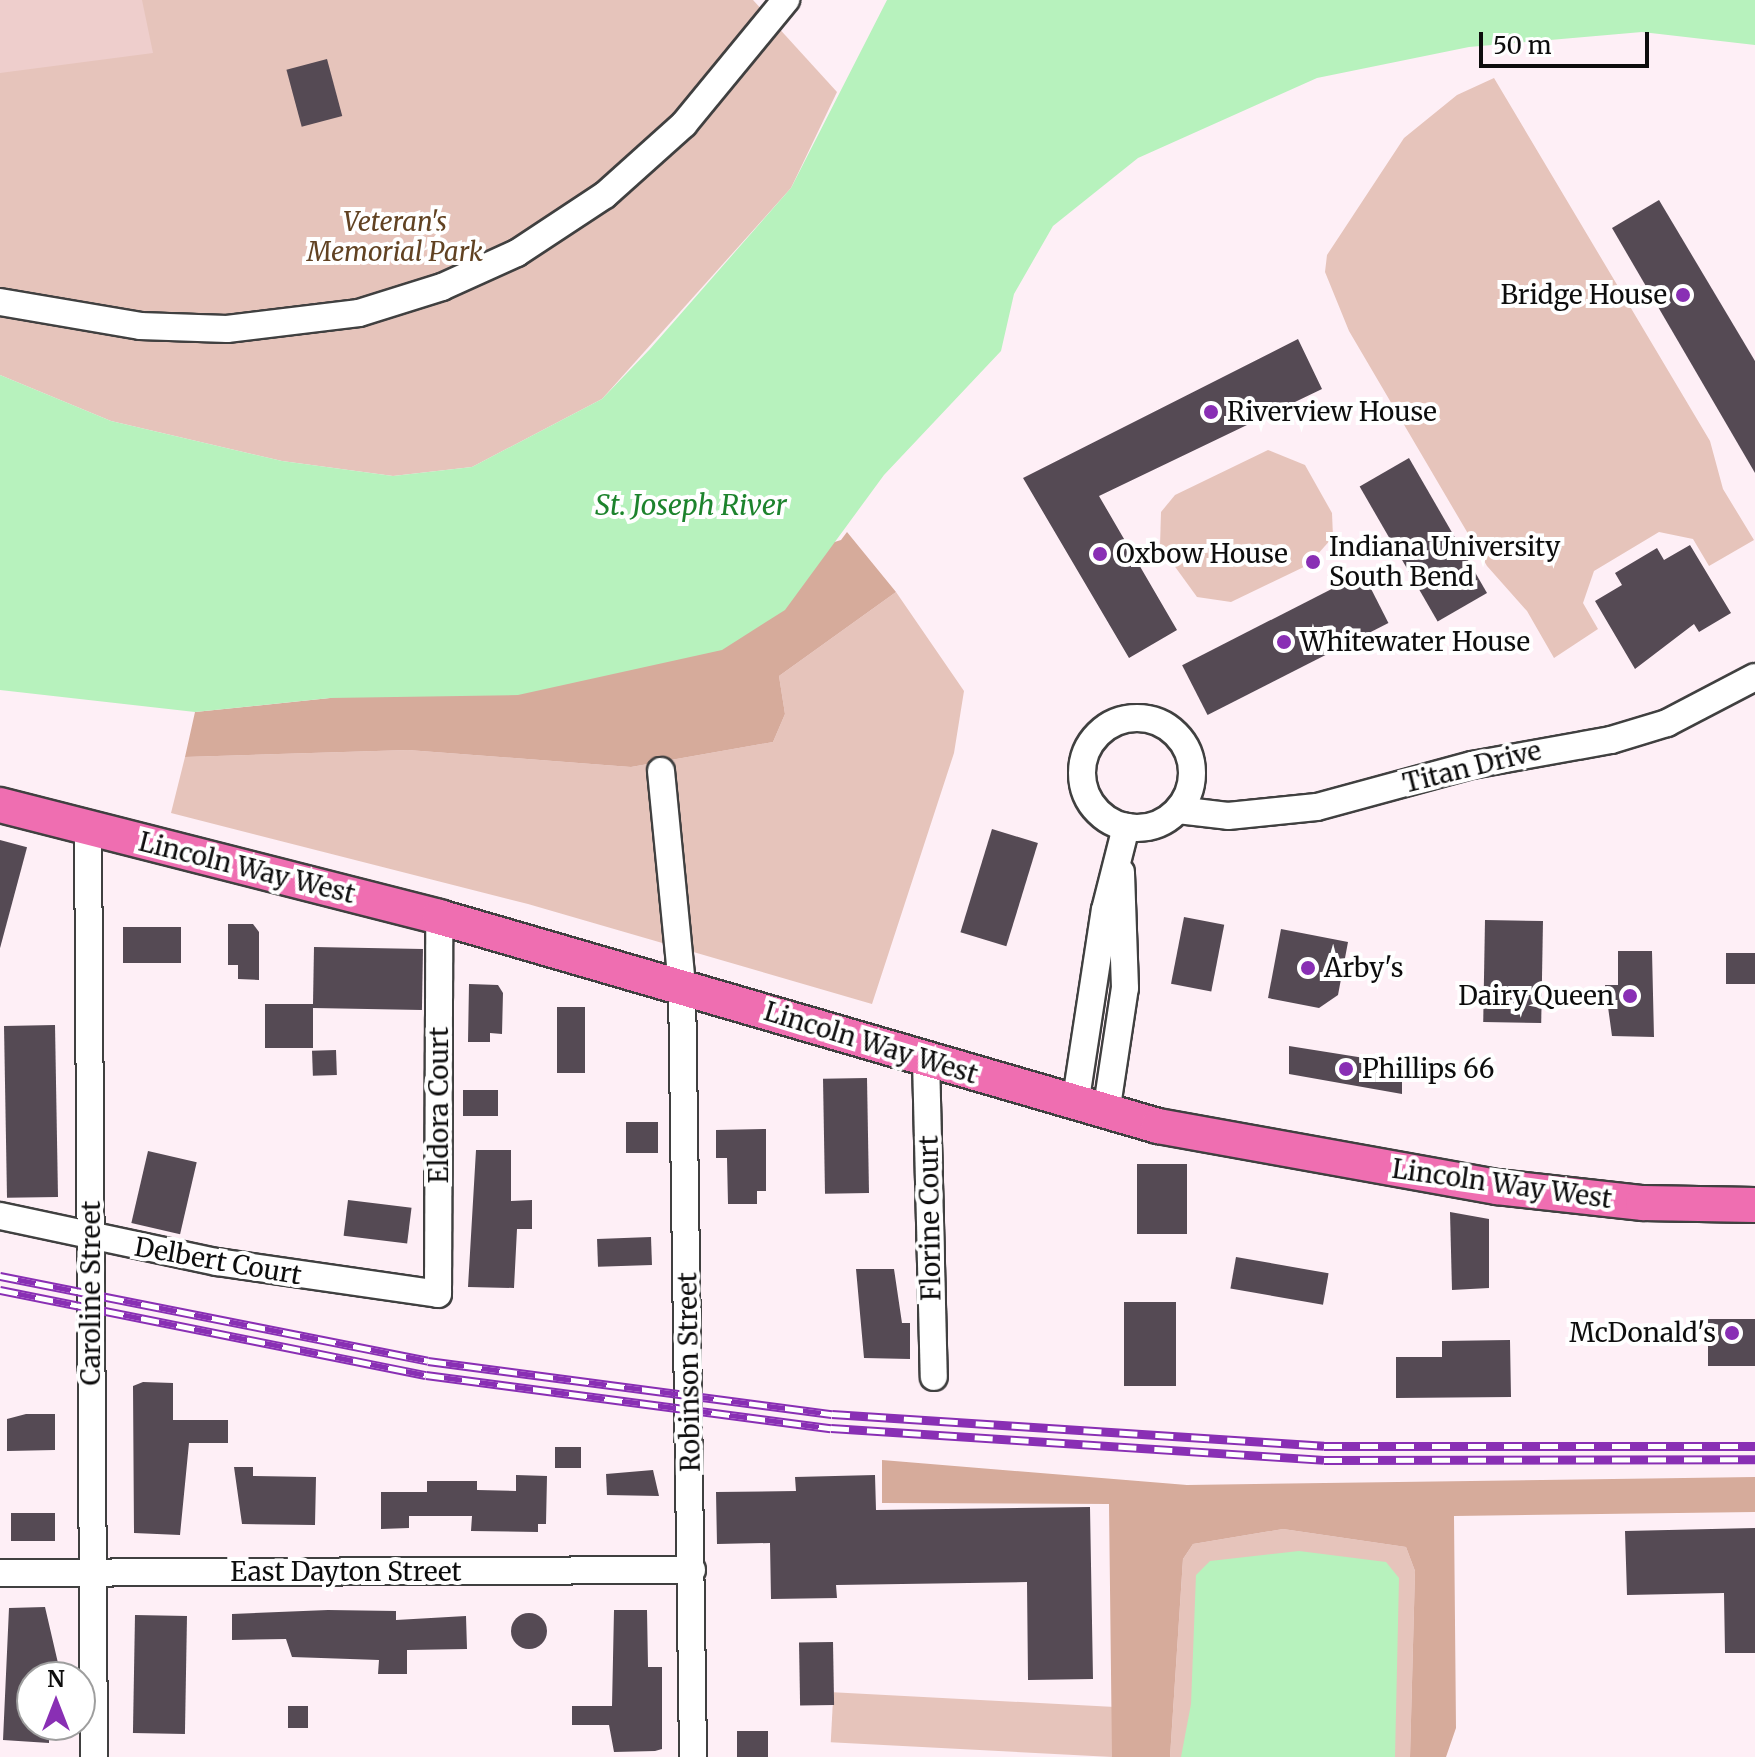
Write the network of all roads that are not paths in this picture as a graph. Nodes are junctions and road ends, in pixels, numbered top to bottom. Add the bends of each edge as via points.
1 (786, 0) edge
2 (0, 302) edge
3 (1755, 677) edge
4 (661, 771) dead end
5 (0, 805) edge
6 (1178, 810) junction
7 (1126, 827) junction
8 (88, 828) junction
9 (439, 917) junction
10 (682, 986) junction
11 (926, 1059) junction
12 (1090, 1109) junction
13 (1755, 1205) edge
14 (0, 1216) edge
15 (91, 1237) junction
16 (438, 1294) joint
17 (934, 1377) dead end
18 (692, 1570) junction
19 (0, 1573) edge
20 (93, 1574) junction
21 (94, 1757) edge
22 (693, 1757) edge

1 - 2 street via 684,124 605,195 517,253 432,291 323,320 227,329 140,326
3 - 6 street, Titan Drive via 1667,723 1611,740 1472,765 1317,807 1228,816
4 - 10 street, Robinson Street
5 - 8 main road, Lincoln Way West
6 - 7 street, Titan Drive via 1162,822
6 - 7 street via 1192,778 1181,739 1148,719 1127,719 1092,739 1081,771 1095,809
7 - 12 street via 1120,865 1125,988
8 - 9 main road, Lincoln Way West
8 - 15 street, Caroline Street
9 - 10 main road, Lincoln Way West
9 - 16 street, Eldora Court
10 - 11 main road, Lincoln Way West
10 - 18 street, Robinson Street
11 - 12 main road, Lincoln Way West
11 - 17 street, Florine Court
12 - 13 main road, Lincoln Way West via 1497,1187 1643,1203
14 - 15 street, Delbert Court
15 - 16 street, Delbert Court
15 - 20 street, Caroline Street
18 - 20 street, East Dayton Street
18 - 22 street, Robinson Street
19 - 20 street, East Dayton Street
20 - 21 street, Caroline Street

